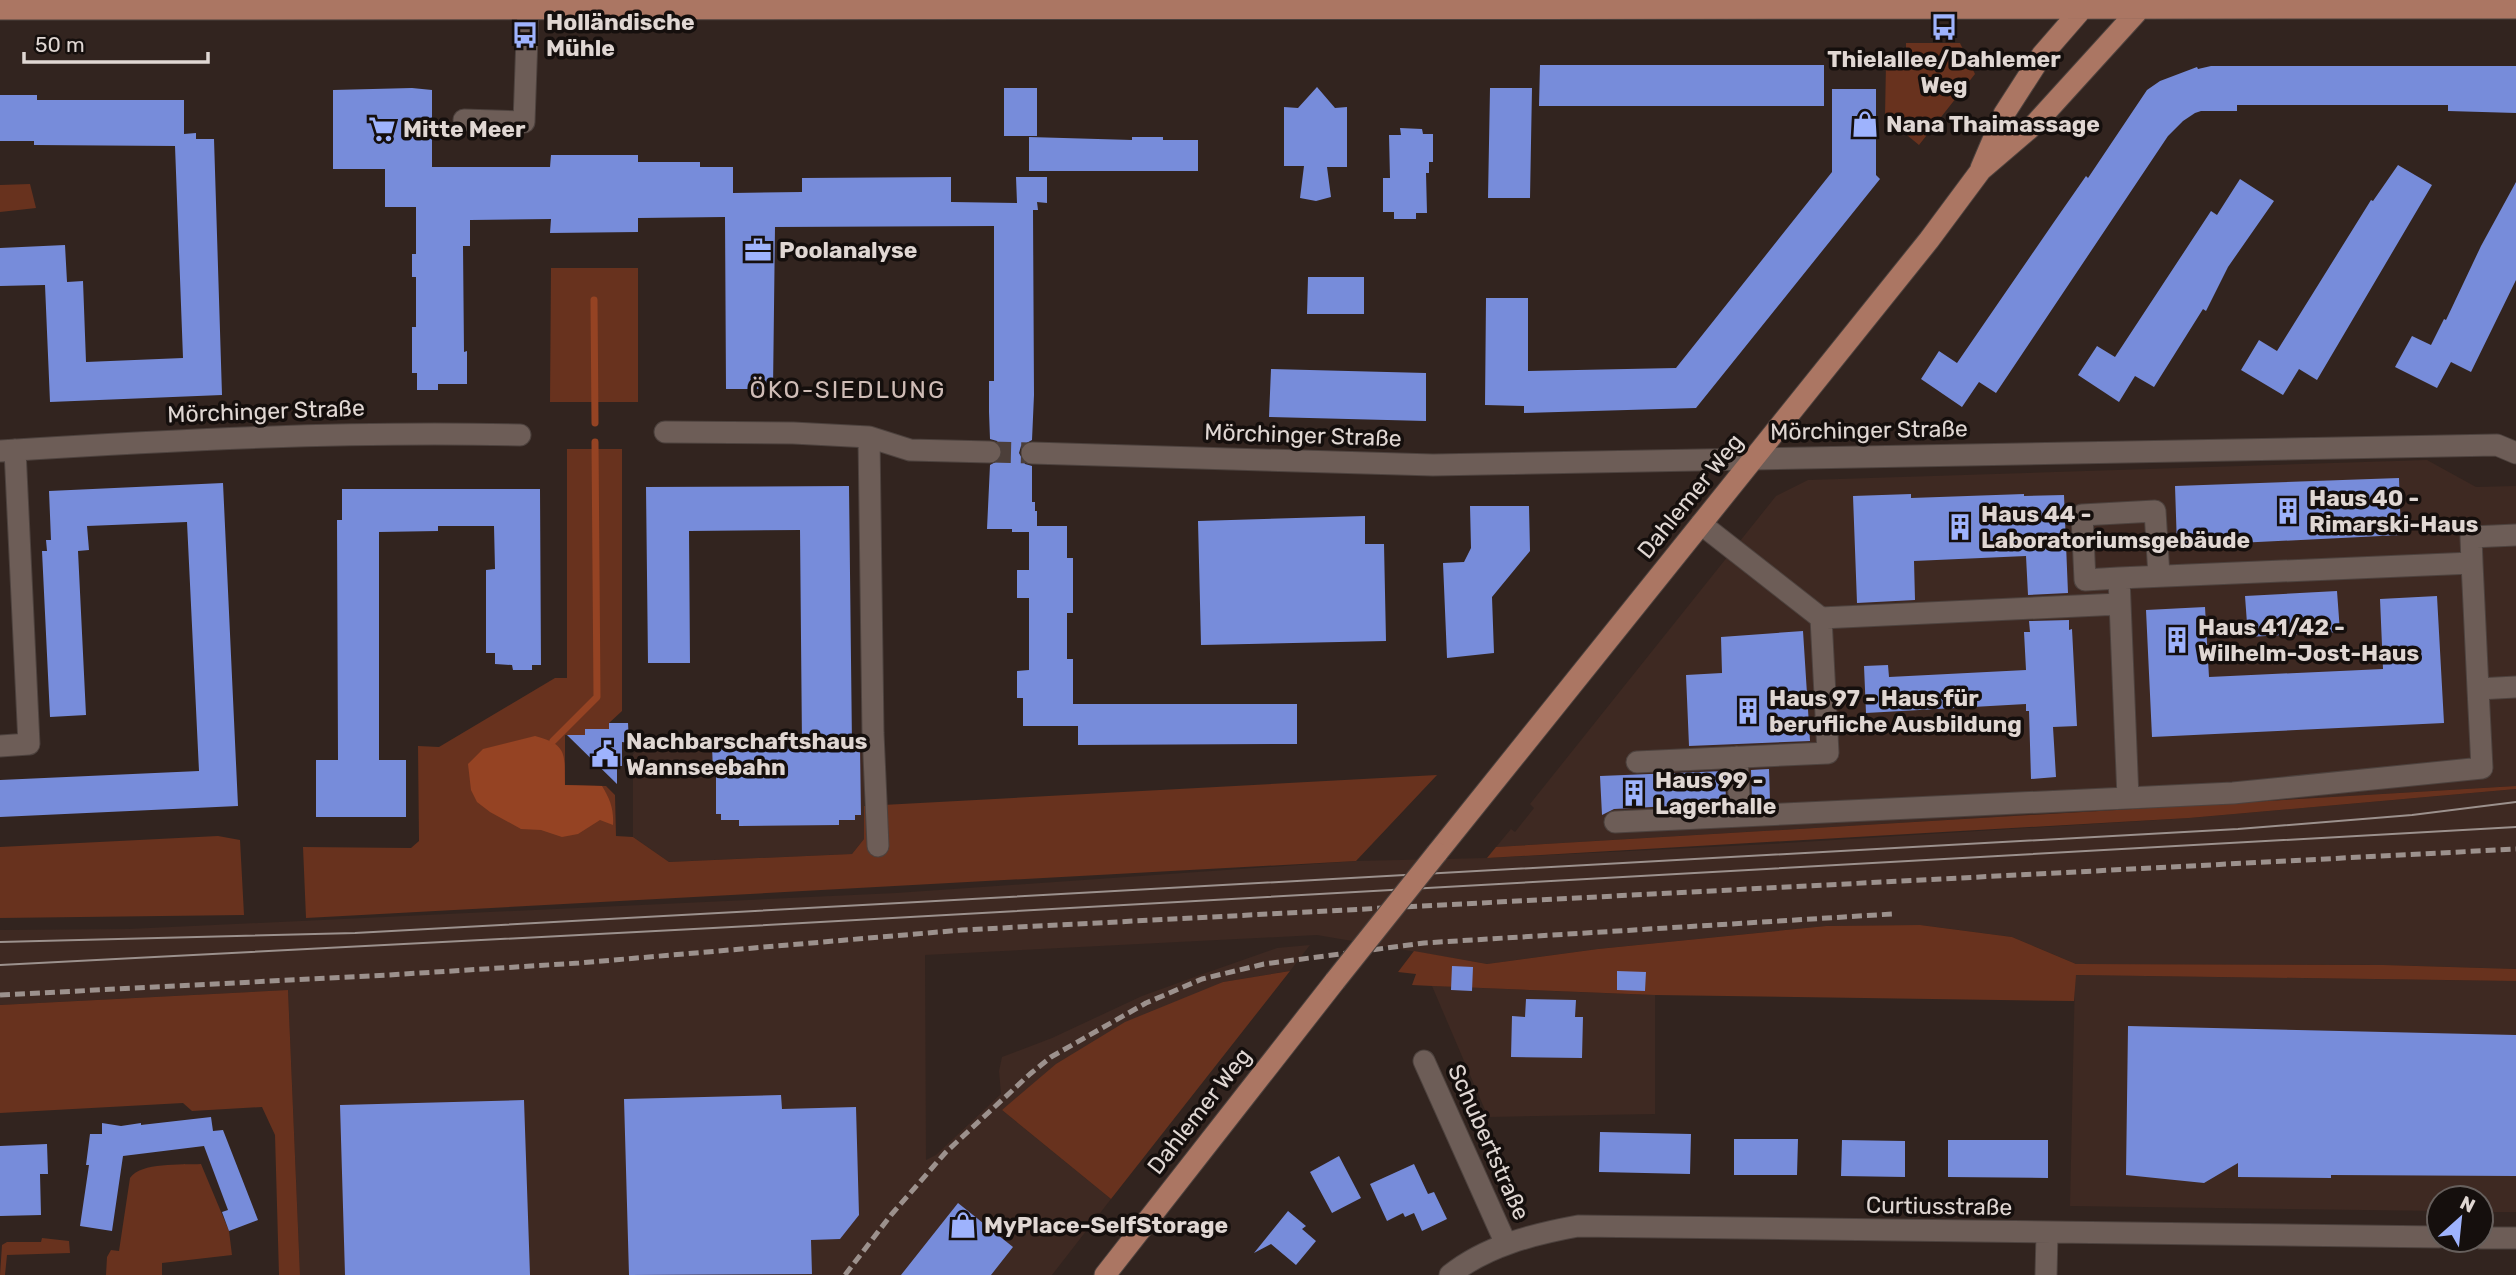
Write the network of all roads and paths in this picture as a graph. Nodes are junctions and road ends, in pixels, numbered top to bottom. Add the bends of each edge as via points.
1 (1010, 4) edge
2 (1735, 4) edge
3 (2086, 4) edge
4 (2145, 4) edge
5 (254, 5) edge
6 (2516, 8) edge
7 (0, 9) edge
8 (528, 9) junction
9 (464, 120) dead end
10 (1981, 170) junction
11 (665, 432) dead end
12 (520, 435) dead end
13 (869, 436) junction
14 (2506, 449) edge
15 (7, 451) edge
16 (990, 452) tunnel mouth
17 (1032, 453) tunnel mouth
18 (1754, 458) junction
19 (1701, 524) junction
20 (2516, 535) edge
21 (2472, 563) junction
22 (2159, 576) junction
23 (2119, 578) junction
24 (2120, 604) junction
25 (1821, 618) junction
26 (2516, 687) edge
27 (2478, 689) junction
28 (0, 746) edge
29 (1737, 757) junction
30 (1637, 762) dead end
31 (2128, 798) junction
32 (1740, 817) junction
33 (1615, 822) dead end
34 (878, 846) dead end
35 (1424, 1061) dead end
36 (2047, 1234) junction
37 (2425, 1237) edge
38 (2495, 1238) edge
39 (2516, 1238) edge
40 (1506, 1244) junction
41 (1105, 1275) edge
42 (1450, 1275) edge
43 (2046, 1275) edge

1 - 2 main road
1 - 8 main road
2 - 3 main road
3 - 4 main road
3 - 10 main road, Dahlemer Weg via 2042,55 2004,114
4 - 6 main road
4 - 10 main road, Dahlemer Weg via 2036,123
5 - 7 main road
5 - 8 main road
8 - 9 street via 524,122
10 - 18 main road, Dahlemer Weg
11 - 13 street
12 - 15 street, Mörchinger Straße via 403,432 208,438
13 - 16 street via 910,450
13 - 34 street
14 - 18 street, Mörchinger Straße
15 - 28 street, Mörchinger Straße via 29,744
17 - 18 street, Mörchinger Straße via 1433,465
18 - 19 main road, Dahlemer Weg
19 - 25 street
19 - 41 main road, Dahlemer Weg, bridge
20 - 21 street via 2471,537
21 - 22 street
21 - 27 street
22 - 23 street
22 - 23 street via 2155,511 2082,515 2085,580
23 - 24 street
24 - 25 street
24 - 31 street
25 - 29 street via 1828,753
26 - 27 street
27 - 31 street via 2482,768 2233,793
29 - 30 street
29 - 32 street
31 - 32 street
32 - 33 street
35 - 40 street, Schubertstraße
36 - 37 street, Curtiusstraße
36 - 40 street, Curtiusstraße via 1578,1226
36 - 43 street
38 - 39 street
40 - 42 street, Curtiusstraße

